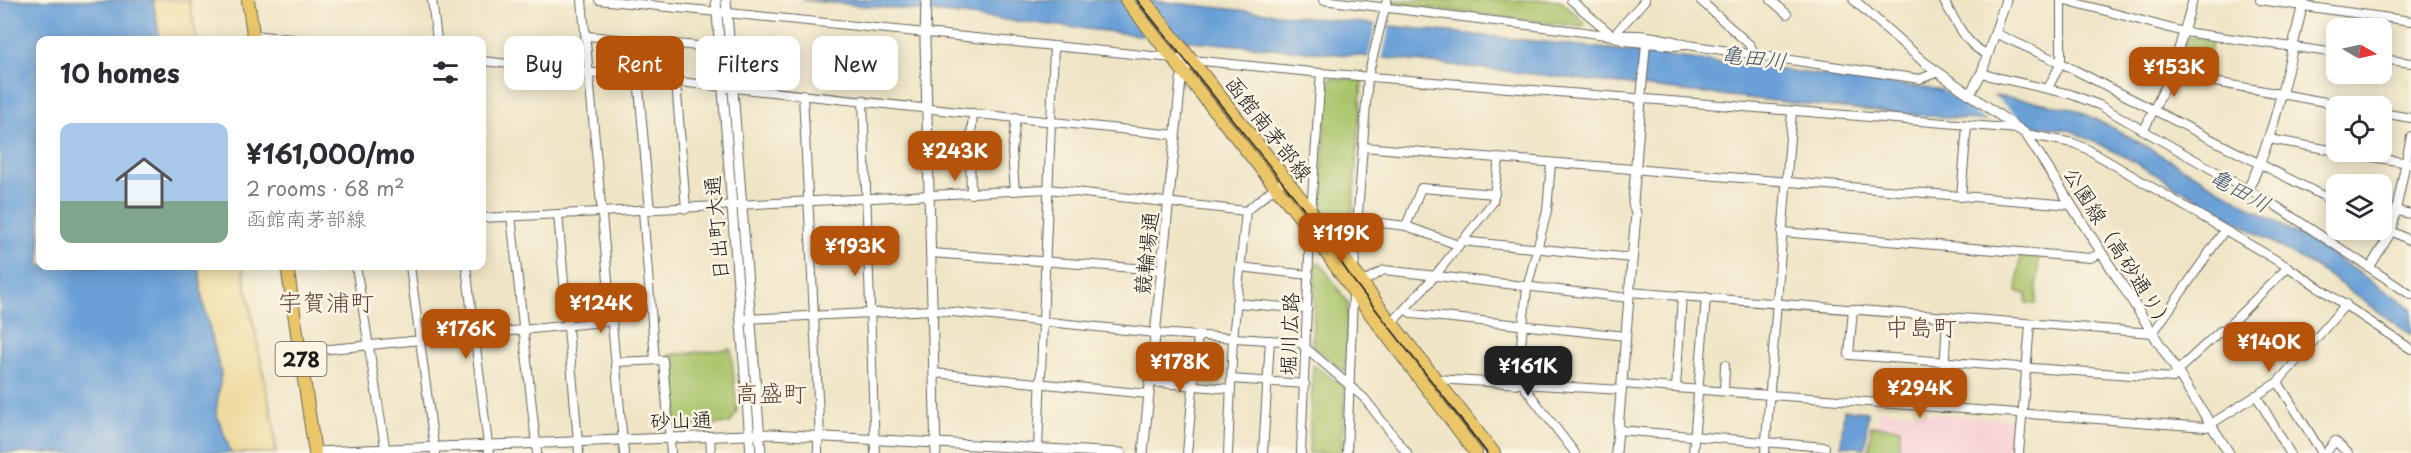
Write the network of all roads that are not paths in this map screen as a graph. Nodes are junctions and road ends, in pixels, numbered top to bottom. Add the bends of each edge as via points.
1 (248, 0) edge
2 (432, 0) edge
3 (582, 0) edge
4 (599, 0) edge
5 (716, 0) edge
6 (726, 0) edge
7 (926, 0) edge
8 (1126, 0) edge
9 (1143, 0) edge
10 (1323, 0) edge
11 (1571, 0) edge
12 (1700, 0) edge
13 (1771, 0) edge
14 (1854, 0) edge
15 (1943, 0) edge
16 (2006, 0) edge
17 (2063, 0) edge
18 (2193, 0) edge
19 (2260, 0) edge
20 (1642, 1) edge
21 (2303, 3) edge
22 (1387, 4) edge
23 (717, 12) junction
24 (727, 13) junction
25 (1787, 14) dead end
26 (2411, 21) edge
27 (2184, 32) junction
28 (925, 33) junction
29 (1995, 33) junction
30 (253, 36) edge
31 (436, 36) edge
32 (587, 36) junction
33 (719, 36) edge
34 (729, 36) edge
35 (1613, 36) junction
36 (1689, 45) junction
37 (696, 46) edge
38 (1646, 46) junction
39 (1054, 47) junction
40 (2292, 47) junction
41 (2326, 52) edge
42 (1753, 53) junction
43 (1988, 54) junction
44 (1173, 57) junction
45 (1193, 60) junction
46 (2392, 60) edge
47 (486, 61) edge
48 (2061, 63) junction
49 (2411, 63) edge
50 (1184, 71) junction
51 (590, 72) junction
52 (1938, 72) junction
53 (1982, 72) junction
54 (596, 73) edge
55 (1321, 73) junction
56 (2171, 74) junction
57 (1368, 76) junction
58 (2048, 88) junction
59 (639, 90) edge
60 (677, 90) edge
61 (723, 90) edge
62 (733, 90) edge
63 (763, 90) edge
64 (1971, 91) junction
65 (803, 94) junction
66 (2280, 95) junction
67 (1641, 99) junction
68 (863, 100) junction
69 (2326, 103) edge
70 (927, 107) junction
71 (2154, 110) junction
72 (1792, 112) junction
73 (973, 113) junction
74 (2392, 115) edge
75 (1016, 117) junction
76 (2411, 118) edge
77 (1050, 120) junction
78 (1967, 126) junction
79 (2020, 129) junction
80 (2144, 130) junction
81 (1175, 135) junction
82 (2411, 136) edge
83 (2268, 139) junction
84 (1363, 147) junction
85 (2326, 149) edge
86 (1499, 159) junction
87 (2392, 160) edge
88 (1551, 163) junction
89 (2408, 163) edge
90 (2261, 164) junction
91 (1636, 170) junction
92 (1786, 181) junction
93 (1280, 183) junction
94 (1048, 189) junction
95 (2248, 189) junction
96 (1015, 191) junction
97 (971, 194) junction
98 (1495, 194) junction
99 (929, 196) junction
100 (1961, 197) junction
101 (2326, 197) edge
102 (866, 199) junction
103 (1168, 201) junction
104 (809, 203) junction
105 (2072, 205) junction
106 (736, 206) junction
107 (686, 209) junction
108 (646, 211) junction
109 (1246, 211) junction
110 (1311, 211) junction
111 (2397, 211) junction
112 (603, 212) junction
113 (558, 214) junction
114 (2411, 214) edge
115 (511, 216) junction
116 (486, 218) edge
117 (1357, 220) junction
118 (1406, 226) junction
119 (1310, 230) junction
120 (2224, 231) junction
121 (2392, 231) joint
122 (1782, 232) junction
123 (2386, 240) edge
124 (2411, 241) edge
125 (1460, 243) junction
126 (1536, 249) junction
127 (931, 253) junction
128 (2102, 253) junction
129 (1632, 258) junction
130 (1046, 261) junction
131 (1240, 267) junction
132 (2288, 267) junction
133 (2370, 267) junction
134 (288, 270) edge
135 (357, 270) edge
136 (411, 270) edge
137 (467, 270) edge
138 (1161, 270) junction
139 (1309, 275) junction
140 (1434, 277) junction
141 (1356, 282) junction
142 (1527, 288) junction
143 (1629, 295) junction
144 (2411, 295) edge
145 (1682, 296) junction
146 (1706, 297) junction
147 (1236, 303) junction
148 (1777, 303) junction
149 (2346, 304) junction
150 (1307, 309) junction
151 (1853, 309) junction
152 (933, 310) junction
153 (1406, 310) junction
154 (870, 313) junction
155 (815, 315) junction
156 (1947, 318) junction
157 (741, 319) junction
158 (752, 319) junction
159 (613, 321) junction
160 (1043, 321) junction
161 (568, 325) junction
162 (2030, 325) junction
163 (1523, 326) junction
164 (1388, 328) junction
165 (524, 331) junction
166 (1155, 333) junction
167 (2153, 333) junction
168 (1198, 335) junction
169 (476, 336) junction
170 (1626, 336) junction
171 (1233, 338) junction
172 (421, 340) junction
173 (1270, 340) junction
174 (369, 346) junction
175 (1306, 347) junction
176 (2411, 349) edge
177 (300, 352) junction
178 (655, 360) junction
179 (616, 362) junction
180 (1945, 362) junction
181 (1725, 365) dead end
182 (2026, 369) junction
183 (2177, 371) junction
184 (934, 373) junction
185 (1231, 379) junction
186 (1436, 379) junction
187 (1267, 381) junction
188 (1149, 382) junction
189 (2278, 382) junction
190 (1041, 383) junction
191 (1521, 383) junction
192 (1305, 384) junction
193 (1194, 386) junction
194 (1349, 386) junction
195 (1622, 387) junction
196 (1676, 388) junction
197 (1231, 389) junction
198 (1698, 389) junction
199 (1724, 391) junction
200 (1148, 394) junction
201 (1770, 394) junction
202 (2256, 395) junction
203 (1941, 408) junction
204 (2023, 414) junction
205 (2211, 424) junction
206 (1618, 430) junction
207 (754, 435) junction
208 (710, 436) junction
209 (1695, 436) junction
210 (670, 437) junction
211 (819, 438) junction
212 (623, 439) junction
213 (875, 440) junction
214 (579, 441) junction
215 (536, 442) junction
216 (1766, 442) junction
217 (1825, 447) dead end
218 (1038, 448) junction
219 (489, 449) edge
220 (936, 449) edge
221 (435, 450) edge
222 (1010, 450) edge
223 (386, 451) edge
224 (1072, 451) edge
225 (315, 453) edge
226 (537, 453) edge
227 (579, 453) edge
228 (624, 453) edge
229 (671, 453) edge
230 (711, 453) edge
231 (751, 453) edge
232 (761, 453) edge
233 (818, 453) edge
234 (876, 453) edge
235 (1121, 453) edge
236 (1143, 453) edge
237 (1187, 453) edge
238 (1228, 453) edge
239 (1263, 453) edge
240 (1301, 453) edge
241 (1347, 453) edge
242 (1407, 453) edge
243 (1476, 453) edge
244 (1494, 453) edge
245 (1575, 453) edge
246 (1616, 453) edge
247 (1693, 453) edge
248 (1764, 453) edge
249 (2019, 453) edge
250 (2229, 453) edge
251 (2290, 453) edge
252 (2324, 453) edge
253 (2348, 453) edge

1 - 30 main road
2 - 31 street
3 - 32 street
4 - 23 street
5 - 23 street, 日出町大通
6 - 24 street, 日出町大通
7 - 28 street
8 - 44 main road
9 - 45 main road, 函館南茅部線
10 - 22 street
11 - 35 street
12 - 42 street via 1751,46
13 - 25 street
14 - 52 street, 公園線（高砂通り）
15 - 43 street via 1971,44
16 - 29 street
17 - 27 street
17 - 48 street
18 - 27 street
19 - 21 street
20 - 35 street
21 - 26 street
21 - 40 street
22 - 35 street
22 - 57 street
23 - 24 street
23 - 33 street, 日出町大通
24 - 28 street
24 - 34 street, 日出町大通
27 - 40 street
27 - 56 street
28 - 39 street
28 - 70 street
29 - 43 street
29 - 48 street
32 - 37 street
32 - 51 street
35 - 36 street via 1627,34
35 - 38 street
36 - 38 street
36 - 42 street
38 - 67 street
39 - 44 street
39 - 77 street
40 - 41 street
40 - 66 street
42 - 52 street via 1920,79
43 - 53 street
44 - 45 street
44 - 50 main road
45 - 50 street
45 - 55 street
45 - 93 main road, 函館南茅部線
46 - 49 street
47 - 51 street
48 - 58 street
48 - 71 street
50 - 81 street, 競輪場通
50 - 93 main road
51 - 54 street
51 - 112 street
52 - 64 street, 公園線（高砂通り）
53 - 58 street
53 - 64 street
55 - 57 street
55 - 110 street, 堀川広路
56 - 66 street
56 - 71 street
57 - 67 street
57 - 84 street
58 - 80 street via 2099,105
59 - 108 street
60 - 107 street
61 - 106 street, 日出町大通
62 - 106 street, 日出町大通
63 - 65 street
64 - 79 street, 公園線（高砂通り）
65 - 68 street
65 - 104 street
66 - 69 street
66 - 83 street
67 - 72 street
67 - 91 street
68 - 70 street
68 - 102 street
70 - 73 street
70 - 99 street
71 - 80 street
71 - 90 street
72 - 78 street
72 - 92 street
73 - 75 street
73 - 97 street
74 - 76 street
75 - 77 street
75 - 96 street via 1012,152
77 - 81 street
77 - 94 street
78 - 79 street
78 - 100 street
79 - 105 street, 公園線（高砂通り）
79 - 120 street via 2087,149
80 - 95 street
81 - 103 street, 競輪場通
82 - 89 street
83 - 85 street
83 - 90 street
84 - 86 street
84 - 117 street
86 - 88 street
86 - 98 street
87 - 89 street
88 - 91 street
88 - 126 street via 1547,211
89 - 111 street
90 - 95 street
90 - 101 street
91 - 92 street
91 - 129 street
92 - 100 street
92 - 122 street
93 - 109 street
93 - 110 main road, 函館南茅部線
93 - 119 main road
94 - 96 street
94 - 103 street
94 - 130 street
95 - 133 street
96 - 97 street
97 - 99 street
98 - 118 street via 1421,188
98 - 125 street via 1493,202
99 - 102 street
99 - 127 street
100 - 105 street
102 - 104 street
102 - 154 street
103 - 109 street
103 - 138 street, 競輪場通
104 - 106 street
104 - 155 street
105 - 128 street, 公園線（高砂通り）
106 - 107 street
106 - 157 street, 日出町大通
106 - 158 street, 日出町大通
107 - 108 street
108 - 112 street
108 - 178 street
109 - 131 street
110 - 119 street, 堀川広路
110 - 141 main road, 函館南茅部線
111 - 114 street
111 - 121 street
112 - 113 street
112 - 159 street
113 - 115 street
113 - 161 street
115 - 116 street
115 - 165 street
117 - 118 street
117 - 141 street
118 - 125 street
119 - 139 street, 堀川広路
119 - 141 main road
120 - 132 street
120 - 167 street
121 - 124 street
122 - 128 street via 2090,258
122 - 148 street
123 - 133 street
125 - 126 street
125 - 140 street
126 - 129 street
126 - 142 street
127 - 130 street
127 - 152 street
128 - 167 street, 公園線（高砂通り）
129 - 143 street
130 - 138 street
130 - 160 street
131 - 139 street
131 - 147 street
132 - 149 street
132 - 183 street
133 - 144 street
134 - 177 main road, 278
135 - 174 street
136 - 172 street
137 - 169 street
138 - 166 street, 競輪場通
139 - 150 street, 堀川広路
140 - 141 street via 1384,270
140 - 142 street
140 - 153 street
141 - 164 main road
141 - 194 street
142 - 143 street
142 - 163 street
143 - 145 street
143 - 170 street
145 - 146 street
145 - 196 street
146 - 148 street
146 - 198 street
147 - 150 street
147 - 171 street
148 - 151 street
148 - 201 street
149 - 176 street
149 - 189 street
150 - 175 street, 堀川広路
151 - 156 street
151 - 180 street via 1849,355
152 - 154 street
152 - 160 street
152 - 184 street
153 - 163 street via 1413,314
153 - 164 street
154 - 155 street
154 - 213 street
155 - 158 street
155 - 211 street
156 - 162 street
156 - 180 street
157 - 158 street
157 - 207 street, 日出町大通
158 - 207 street, 日出町大通
159 - 161 street
159 - 179 street
160 - 166 street
160 - 190 street
161 - 165 street
161 - 214 street
162 - 167 street
162 - 182 street
163 - 170 street
163 - 191 street
164 - 186 main road
164 - 243 main road
165 - 169 street
165 - 215 street
166 - 168 street
166 - 188 street, 競輪場通
167 - 183 street, 公園線（高砂通り）
168 - 171 street
168 - 193 street
169 - 172 street
169 - 219 street
170 - 195 street
171 - 173 street
171 - 185 street
172 - 174 street
172 - 221 street
173 - 175 street via 1299,342
173 - 187 street
174 - 177 street
174 - 223 street
175 - 192 street, 堀川広路
175 - 194 street
177 - 225 main road, 278
178 - 179 street
178 - 210 street via 663,360
179 - 212 street
180 - 182 street
180 - 203 street
181 - 199 street
182 - 183 street via 2173,378
182 - 204 street
183 - 205 street, 公園線（高砂通り）
184 - 190 street
184 - 220 street
185 - 187 street
185 - 197 street
186 - 191 street
186 - 244 main road
187 - 192 street
187 - 239 street
188 - 193 street
188 - 200 street, 競輪場通
189 - 202 street
189 - 252 street
190 - 200 street
190 - 218 street
191 - 195 street
191 - 245 street
192 - 240 street, 堀川広路
193 - 197 street
193 - 237 street
194 - 241 street
194 - 242 street
195 - 196 street
195 - 206 street
196 - 198 street
197 - 238 street
198 - 199 street
198 - 209 street
199 - 201 street
200 - 236 street, 競輪場通
201 - 203 street
201 - 216 street
202 - 205 street
202 - 251 street
203 - 204 street
204 - 205 street via 2206,427
204 - 249 street
205 - 250 street, 公園線（高砂通り）
206 - 209 street
206 - 246 street
207 - 208 street, 砂山通
207 - 211 street, 砂山通
207 - 231 street, 日出町大通
207 - 232 street, 日出町大通
208 - 210 street, 砂山通
208 - 230 street
209 - 216 street
209 - 247 street
210 - 212 street, 砂山通
210 - 229 street
211 - 213 street, 砂山通
211 - 233 street
212 - 214 street, 砂山通
212 - 228 street
213 - 220 street, 砂山通
213 - 234 street
214 - 215 street, 砂山通
214 - 227 street
215 - 219 street, 砂山通
215 - 226 street
216 - 217 street
216 - 248 street
218 - 222 street, 砂山通
218 - 224 street, 砂山通
219 - 221 street, 砂山通
220 - 222 street, 砂山通
221 - 223 street, 砂山通
223 - 225 street, 砂山通
224 - 235 street, 砂山通
252 - 253 street via 2335,441

